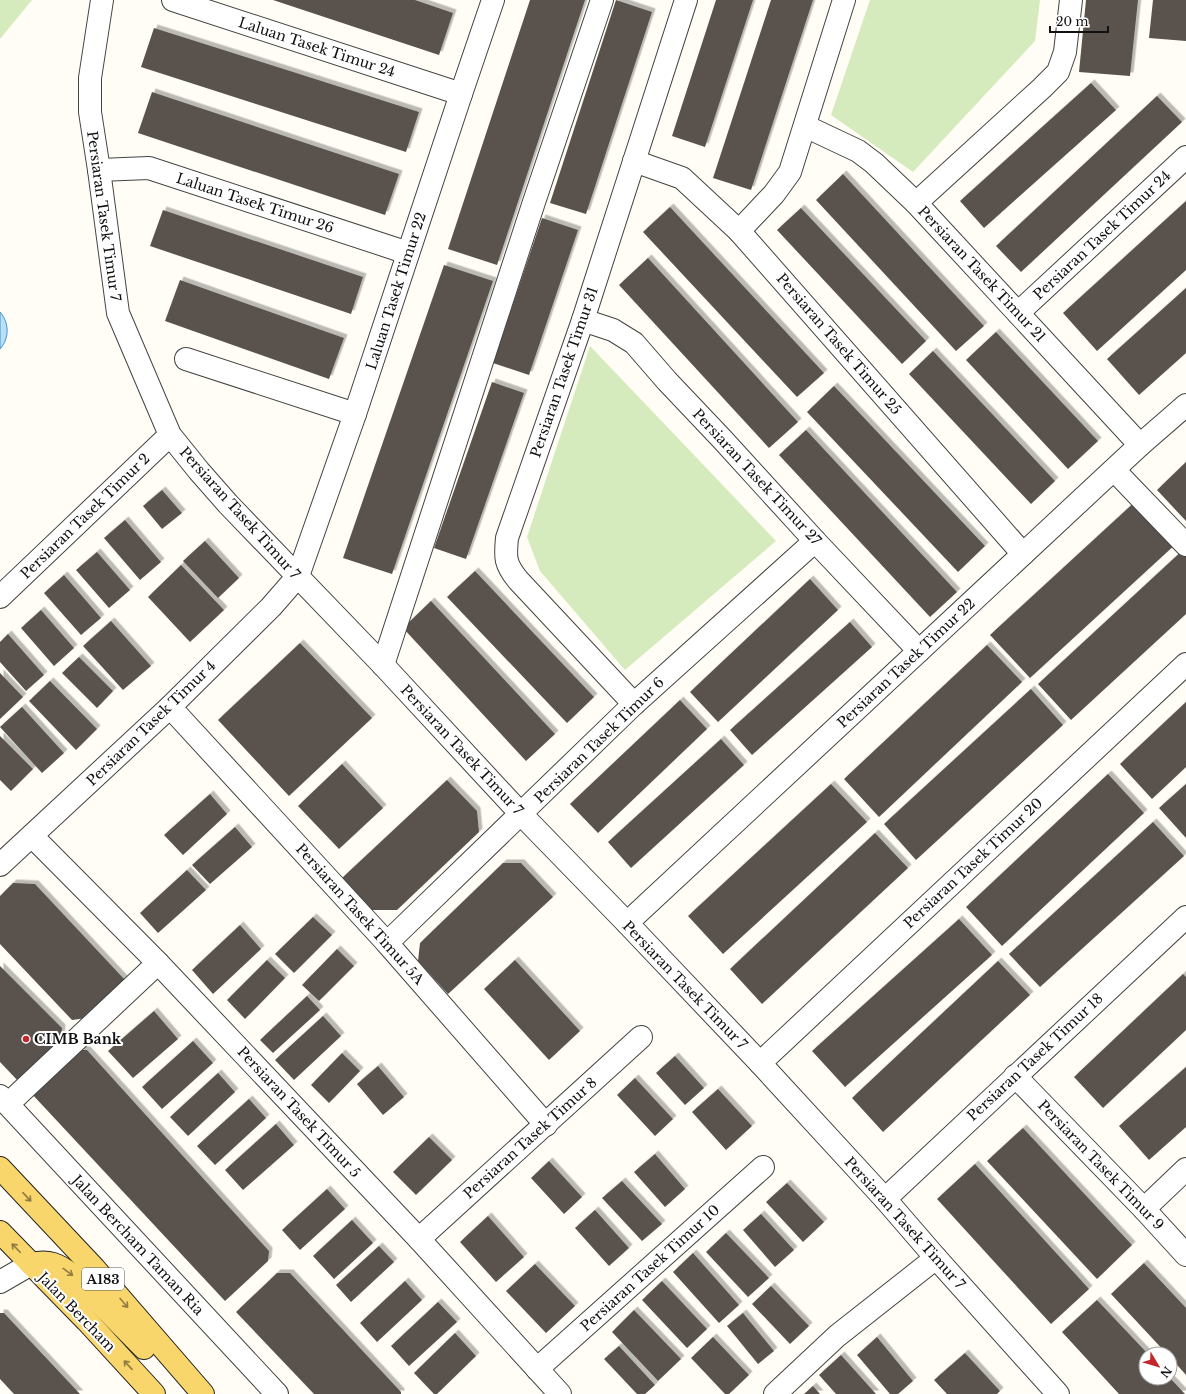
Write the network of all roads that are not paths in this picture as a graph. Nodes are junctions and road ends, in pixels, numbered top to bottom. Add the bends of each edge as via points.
1 (102, 0) edge
2 (173, 0) edge
3 (493, 0) edge
4 (602, 0) edge
5 (686, 0) edge
6 (844, 0) edge
7 (1071, 0) edge
8 (461, 94) junction
9 (805, 126) junction
10 (1186, 157) edge
11 (634, 161) junction
12 (99, 170) junction
13 (916, 202) junction
14 (739, 231) junction
15 (408, 253) junction
16 (1018, 313) junction
17 (583, 320) junction
18 (186, 359) dead end
19 (1186, 405) edge
20 (355, 414) junction
21 (170, 435) junction
22 (1140, 445) junction
23 (1114, 470) junction
24 (815, 541) junction
25 (1186, 545) edge
26 (1023, 554) junction
27 (298, 576) junction
28 (2, 592) edge
29 (919, 651) junction
30 (1186, 664) edge
31 (383, 665) junction
32 (634, 704) junction
33 (170, 707) junction
34 (521, 814) junction
35 (32, 836) junction
36 (0, 865) edge
37 (1186, 917) edge
38 (627, 923) junction
39 (387, 943) junction
40 (158, 963) junction
41 (641, 1037) dead end
42 (760, 1063) junction
43 (1015, 1076) junction
44 (4, 1100) edge
45 (546, 1125) junction
46 (763, 1167) dead end
47 (0, 1168) edge
48 (1186, 1169) edge
49 (885, 1199) junction
50 (1144, 1209) junction
51 (0, 1232) edge
52 (418, 1239) junction
53 (1186, 1255) edge
54 (936, 1258) junction
55 (31, 1264) junction
56 (0, 1282) edge
57 (537, 1369) junction
58 (1052, 1392) edge
59 (154, 1394) edge
60 (197, 1394) edge
61 (203, 1394) edge
62 (277, 1394) edge
63 (560, 1394) edge
64 (775, 1394) edge

1 - 12 street, Persiaran Tasek Timur 7 via 90,78 90,112
2 - 8 street, Laluan Tasek Timur 24
3 - 8 street, Laluan Tasek Timur 22
4 - 31 street
5 - 11 street, Persiaran Tasek Timur 31
6 - 9 street
7 - 13 street via 1065,52 1058,72
8 - 15 street, Laluan Tasek Timur 22
9 - 13 street, Persiaran Tasek Timur 21 via 858,152 874,163
9 - 14 street via 790,172 774,194
10 - 16 street, Persiaran Tasek Timur 24
11 - 14 street, Persiaran Tasek Timur 25 via 682,178
11 - 17 street, Persiaran Tasek Timur 31
12 - 15 street, Laluan Tasek Timur 26 via 149,168
12 - 21 street, Persiaran Tasek Timur 7 via 118,313
13 - 16 street, Persiaran Tasek Timur 21
14 - 26 street, Persiaran Tasek Timur 25
15 - 20 street, Laluan Tasek Timur 22
16 - 22 street, Persiaran Tasek Timur 21
17 - 24 street, Persiaran Tasek Timur 27 via 613,330 634,343
17 - 32 street, Persiaran Tasek Timur 31 via 507,538 505,556 510,570 518,580
18 - 20 street
19 - 22 street, Persiaran Tasek Timur 22
20 - 27 street, Laluan Tasek Timur 22
21 - 27 street, Persiaran Tasek Timur 7 via 228,504
21 - 28 street, Persiaran Tasek Timur 2
22 - 23 street, Persiaran Tasek Timur 22
23 - 25 street
23 - 26 street, Persiaran Tasek Timur 22
24 - 29 street, Persiaran Tasek Timur 27
24 - 32 street, Persiaran Tasek Timur 6
26 - 29 street, Persiaran Tasek Timur 22
27 - 31 street, Persiaran Tasek Timur 7
27 - 33 street, Persiaran Tasek Timur 4 via 271,607
29 - 38 street, Persiaran Tasek Timur 22
30 - 42 street, Persiaran Tasek Timur 20
31 - 34 street, Persiaran Tasek Timur 7
32 - 34 street, Persiaran Tasek Timur 6
33 - 35 street, Persiaran Tasek Timur 4
33 - 39 street, Persiaran Tasek Timur 5A
34 - 38 street, Persiaran Tasek Timur 7
34 - 39 street, Persiaran Tasek Timur 6
35 - 36 street, Persiaran Tasek Timur 4
35 - 40 street, Persiaran Tasek Timur 5
37 - 43 street, Persiaran Tasek Timur 18
38 - 42 street, Persiaran Tasek Timur 7
39 - 45 street, Persiaran Tasek Timur 5A
40 - 44 street
40 - 52 street, Persiaran Tasek Timur 5
41 - 45 street, Persiaran Tasek Timur 8
42 - 49 street, Persiaran Tasek Timur 7
43 - 49 street, Persiaran Tasek Timur 18
43 - 50 street, Persiaran Tasek Timur 9
44 - 62 street, Jalan Bercham Taman Ria
45 - 52 street, Persiaran Tasek Timur 8
46 - 57 street, Persiaran Tasek Timur 10
47 -> 61 main road, A183 via 94,1268
48 - 50 street
49 - 54 street, Persiaran Tasek Timur 7
50 - 53 street, Persiaran Tasek Timur 9
55 -> 51 main road, Jalan Bercham / A183
52 - 57 street, Persiaran Tasek Timur 5
54 - 58 street, Persiaran Tasek Timur 7
54 - 64 street via 837,1336
55 - 56 street
59 -> 55 main road, Jalan Bercham / A183
55 -> 60 main road via 50,1263 72,1275 127,1329 173,1380
57 - 63 street, Persiaran Tasek Timur 5

